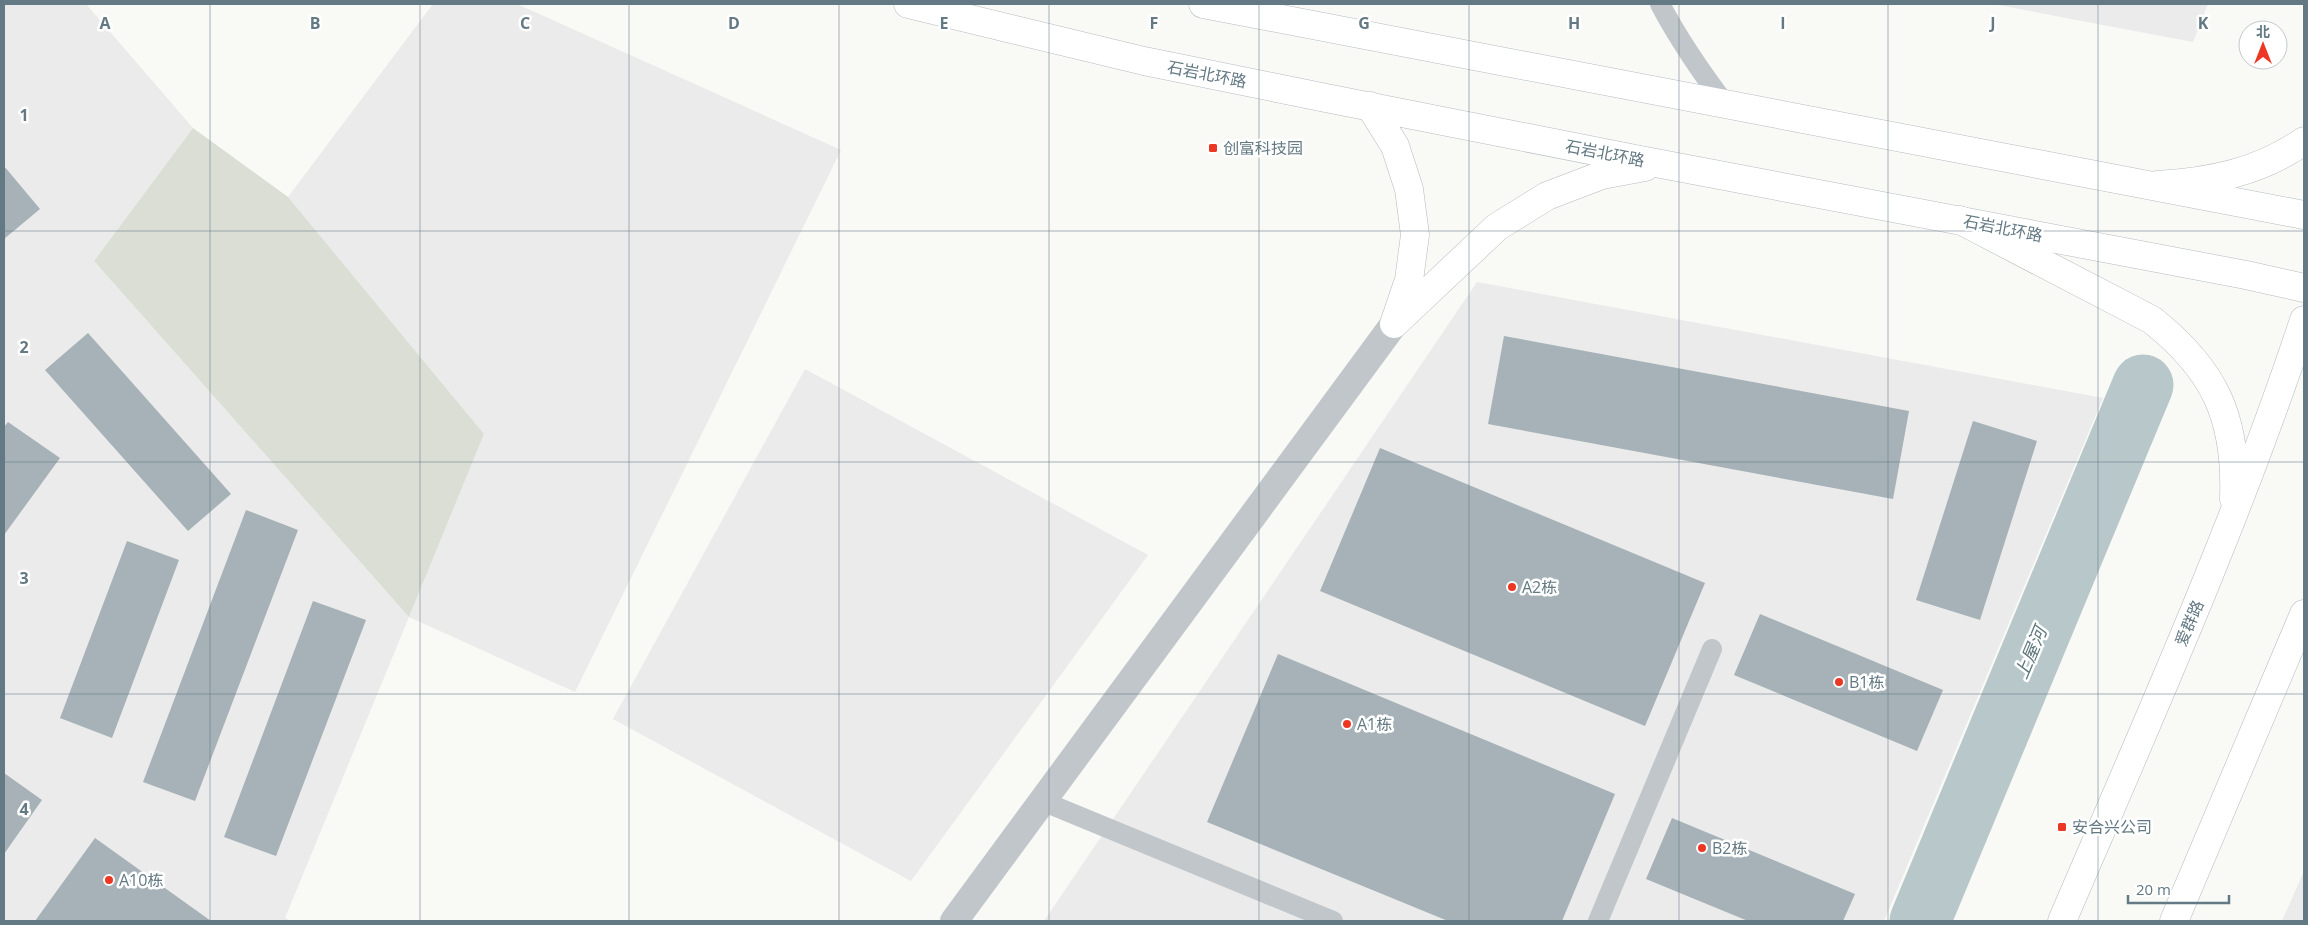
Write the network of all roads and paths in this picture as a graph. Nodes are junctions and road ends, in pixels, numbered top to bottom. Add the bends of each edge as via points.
1 (908, 4) edge
2 (1203, 4) edge
3 (1660, 4) edge
4 (1726, 105) junction
5 (1370, 106) junction
6 (2304, 140) edge
7 (1661, 164) junction
8 (2157, 186) junction
9 (2304, 215) edge
10 (1960, 220) junction
11 (2304, 288) edge
12 (2304, 320) edge
13 (1394, 324) junction
14 (2217, 557) junction
15 (2304, 614) edge
16 (1712, 649) dead end
17 (1042, 801) junction
18 (954, 921) edge
19 (1333, 921) edge
20 (1598, 921) edge
21 (2062, 921) edge
22 (2174, 921) edge

1 - 5 main road, 石岩北环路 via 1144,61
2 - 4 main road
3 - 4 lane via 1690,56
4 - 8 main road
5 - 7 main road, 石岩北环路
5 - 13 main road via 1395,146 1409,189 1415,235 1409,280
6 - 8 main road via 2246,171 2217,179
7 - 10 main road, 石岩北环路
7 - 13 main road via 1602,175 1547,196 1496,227
8 - 9 main road
10 - 11 main road, 石岩北环路
10 - 14 main road via 2152,320 2196,360 2212,385 2232,441 2234,500 2228,529
12 - 14 main road, 爱群路 via 2276,404
13 - 17 street
14 - 21 main road, 爱群路
15 - 22 main road
16 - 20 lane
17 - 18 street
17 - 19 lane

